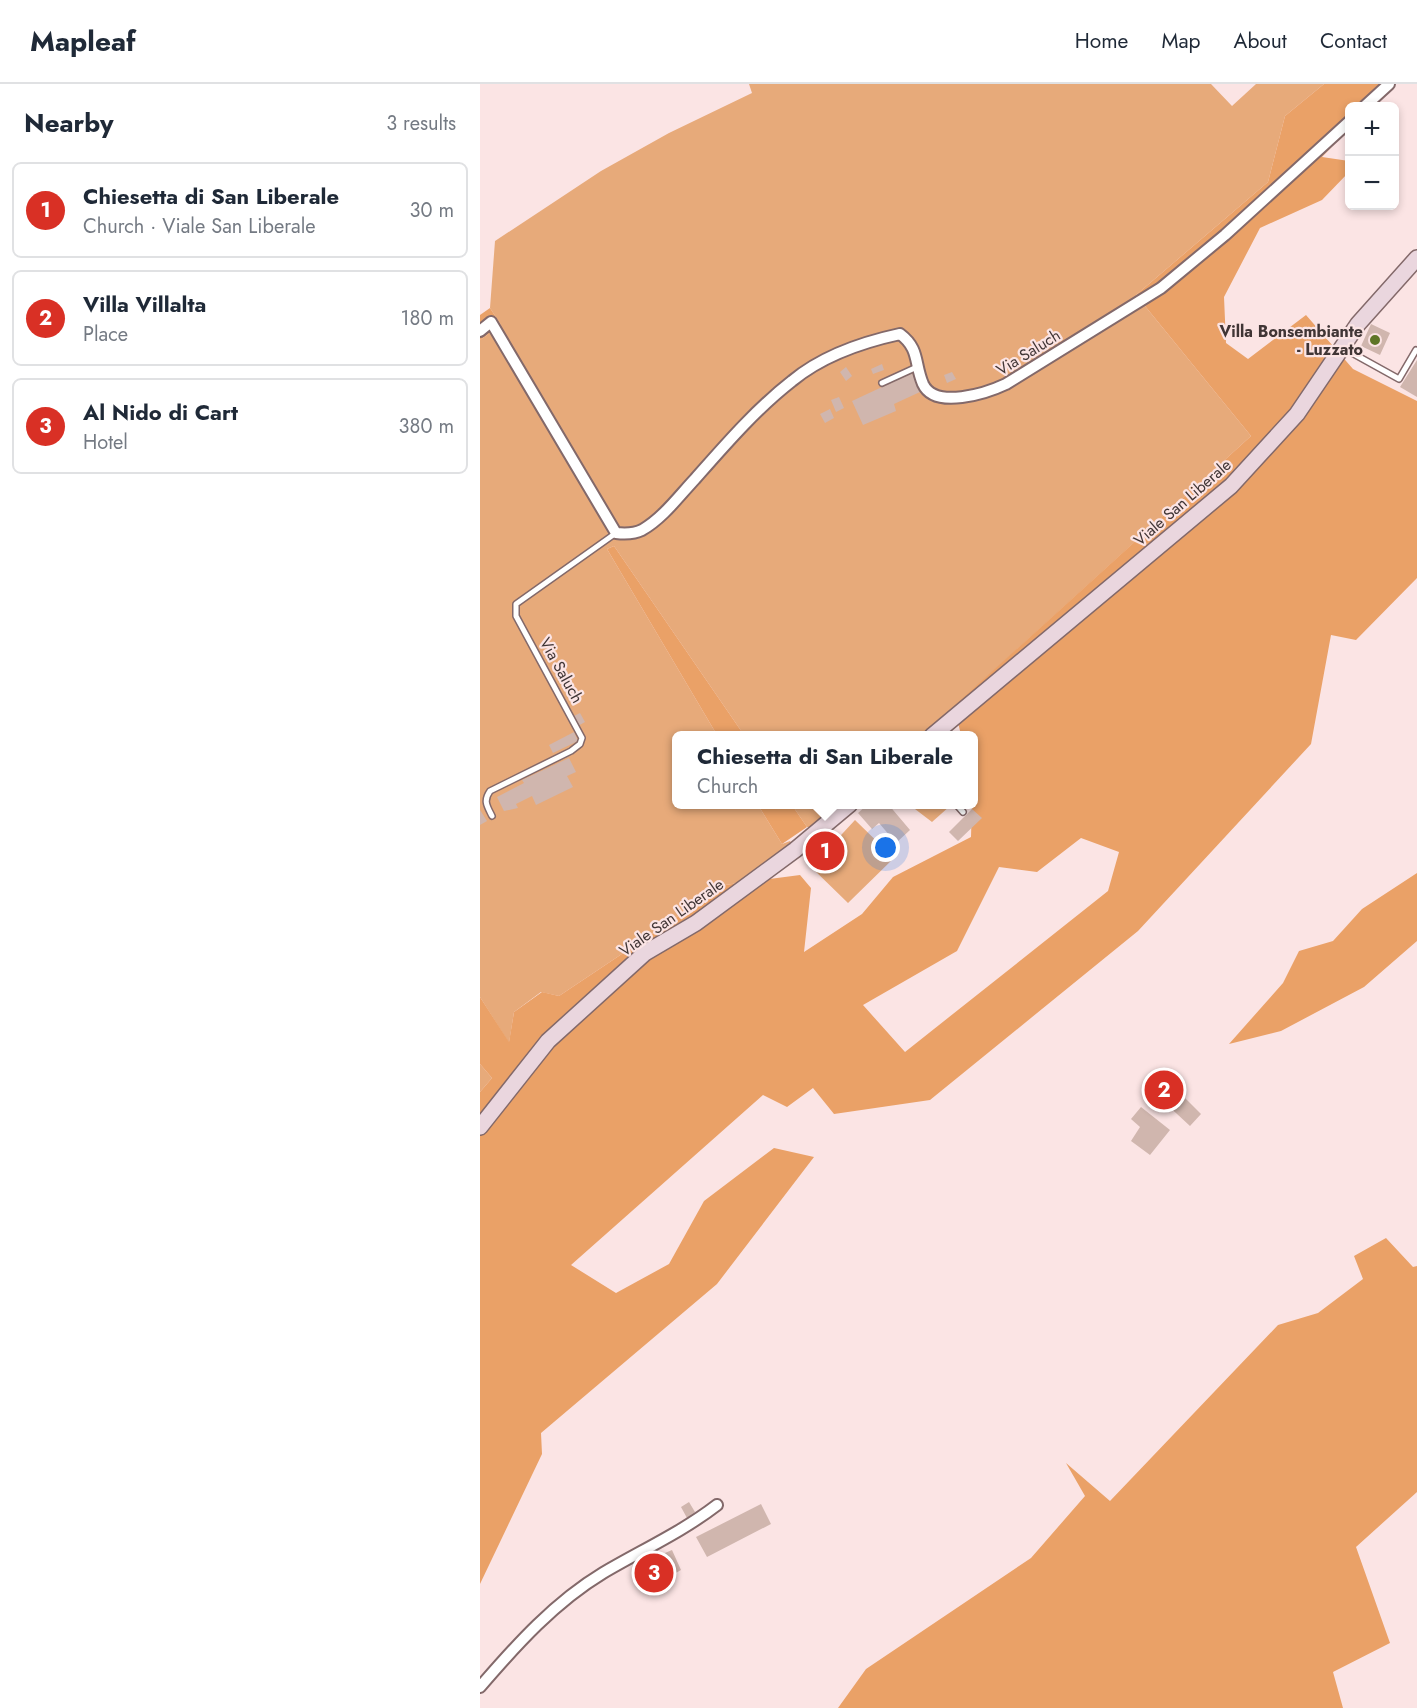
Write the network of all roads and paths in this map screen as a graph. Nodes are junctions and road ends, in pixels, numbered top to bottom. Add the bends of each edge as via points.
1 (1389, 84) edge
2 (1369, 102) edge
3 (1345, 126) edge
4 (1417, 258) edge
5 (480, 331) edge
6 (1342, 348) junction
7 (1416, 350) edge
8 (919, 366) junction
9 (882, 383) dead end
10 (616, 533) junction
11 (938, 731) edge
12 (844, 809) edge
13 (960, 809) edge
14 (963, 812) dead end
15 (492, 816) dead end
16 (480, 1127) edge
17 (717, 1505) dead end
18 (480, 1687) edge

1 - 2 street
3 - 8 street, Via Saluch via 1161,288 1006,384 989,392 949,398 934,395 924,385
4 - 6 street, Viale San Liberale via 1358,324
5 - 10 street via 491,322
6 - 7 lane via 1399,379
6 - 11 street, Viale San Liberale via 1297,414 1231,486
8 - 9 lane
8 - 10 street, Via Saluch via 913,344 900,334 871,340 837,354 793,380 729,441 659,518 641,530 626,535
10 - 15 lane, Via Saluch via 516,604 516,616 582,738 572,751 490,791 486,804
12 - 16 street, Viale San Liberale via 696,923 645,953 548,1041
13 - 14 lane
17 - 18 street via 695,1522 601,1574 529,1630

